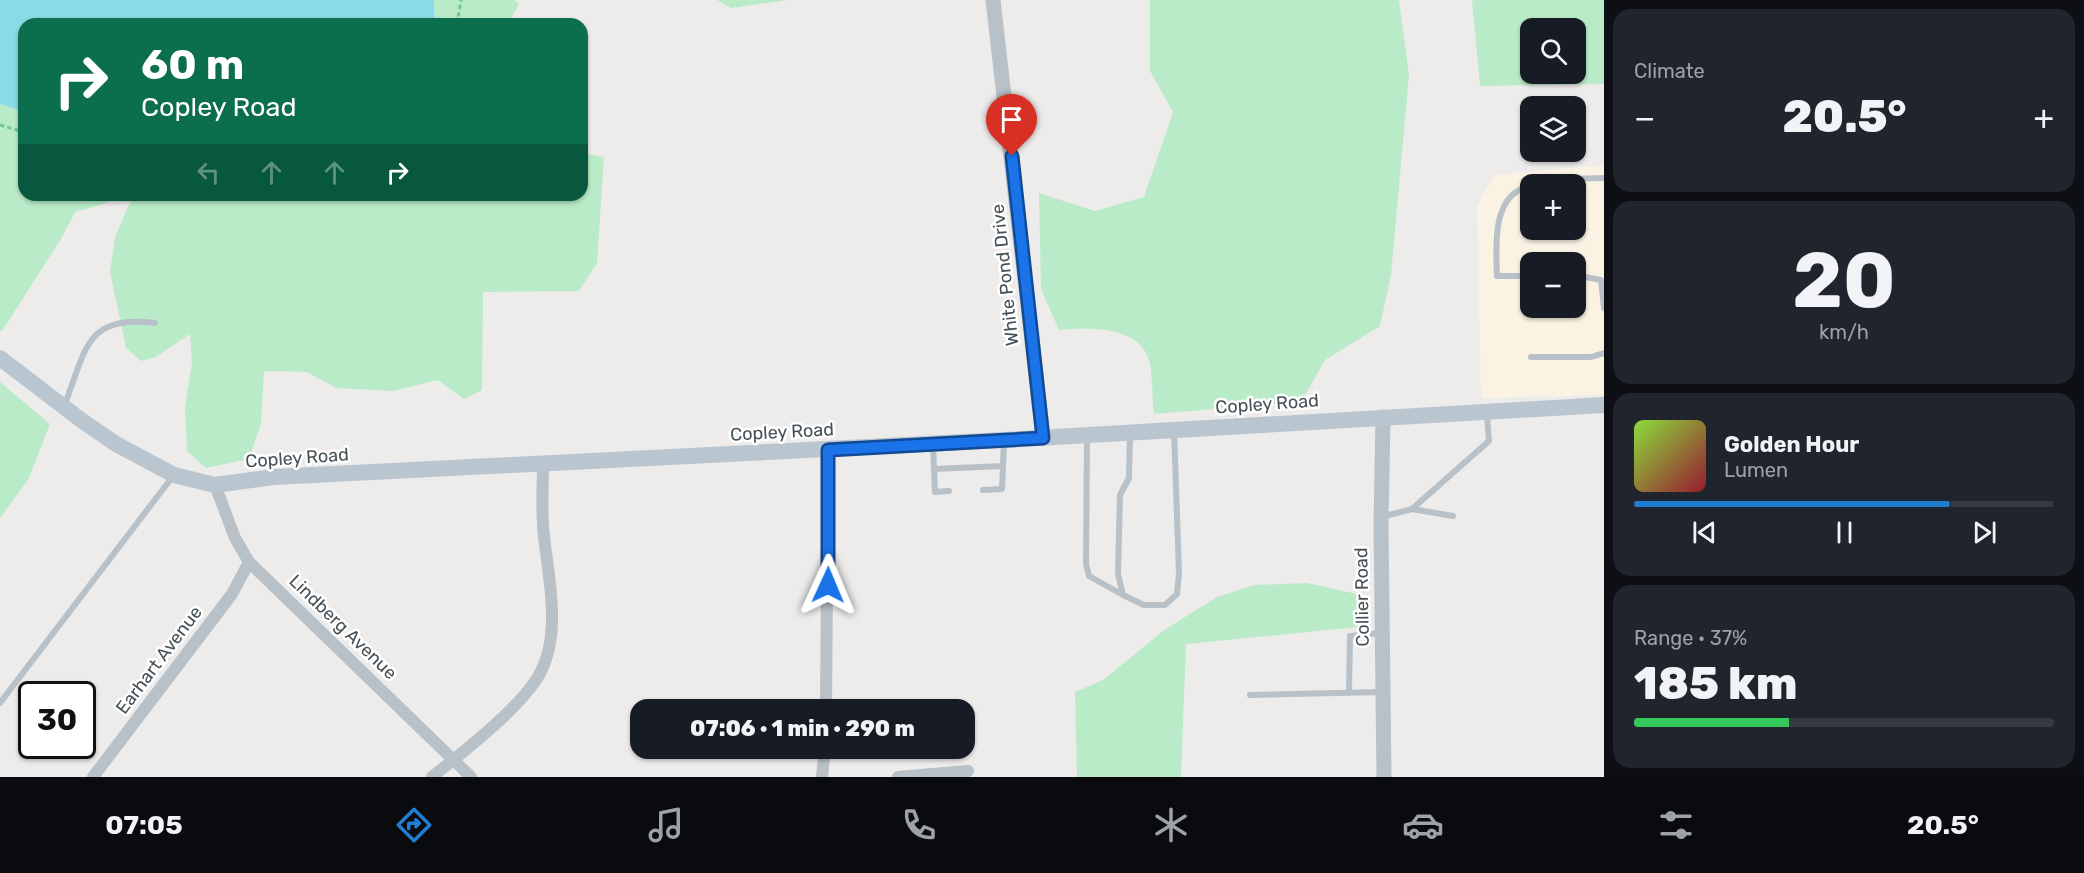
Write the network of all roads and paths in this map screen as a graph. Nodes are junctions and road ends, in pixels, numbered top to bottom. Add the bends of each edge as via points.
1 (460, 0) edge
2 (993, 0) edge
3 (458, 18) edge
4 (0, 125) edge
5 (18, 130) edge
6 (1586, 178) edge
7 (1604, 178) edge
8 (1520, 190) edge
9 (1520, 276) edge
10 (1586, 277) edge
11 (1604, 308) edge
12 (155, 323) dead end
13 (1604, 353) edge
14 (1531, 357) dead end
15 (0, 358) edge
16 (1604, 405) edge
17 (64, 406) junction
18 (1487, 411) junction
19 (1383, 417) junction
20 (1174, 430) junction
21 (1130, 433) junction
22 (1088, 435) junction
23 (1043, 438) junction
24 (1004, 440) junction
25 (933, 444) junction
26 (828, 450) junction
27 (543, 463) junction
28 (1003, 466) junction
29 (934, 469) junction
30 (174, 475) junction
31 (215, 485) junction
32 (982, 490) dead end
33 (949, 491) dead end
34 (1411, 509) junction
35 (1454, 516) dead end
36 (1381, 517) junction
37 (249, 562) junction
38 (1122, 595) junction
39 (1382, 633) junction
40 (1349, 692) junction
41 (1383, 692) junction
42 (1250, 695) dead end
43 (826, 699) edge
44 (0, 703) edge
45 (455, 758) junction
46 (824, 759) edge
47 (968, 771) dead end
48 (93, 777) edge
49 (432, 777) edge
50 (471, 777) edge
51 (822, 777) edge
52 (898, 777) edge
53 (1384, 777) edge

1 - 3 path
2 - 23 street, White Pond Drive
4 - 5 path
6 - 7 lane
8 - 9 lane via 1501,210 1496,237 1497,276
10 - 11 lane via 1601,280
12 - 17 lane via 126,321 96,333
13 - 14 lane via 1591,357
15 - 17 main road, Copley Road
16 - 18 main road, Copley Road
17 - 30 main road, Copley Road via 116,444
18 - 19 main road, Copley Road
18 - 34 lane via 1489,441
19 - 20 main road, Copley Road
19 - 36 street, Collier Road
20 - 21 main road, Copley Road
20 - 38 lane via 1177,594 1165,605 1144,605
21 - 22 main road, Copley Road
21 - 38 lane via 1129,478 1120,495 1118,574
22 - 23 main road, Copley Road
22 - 38 lane via 1086,564 1089,576
23 - 24 main road, Copley Road
24 - 25 main road, Copley Road
24 - 28 lane
25 - 26 main road, Copley Road
25 - 29 lane
26 - 27 main road, Copley Road
26 - 43 street
27 - 31 main road, Copley Road via 274,477
27 - 45 street via 551,629 546,657 524,696
28 - 29 lane
28 - 32 lane via 1002,489
29 - 33 lane via 935,492
30 - 31 main road, Copley Road
30 - 44 lane
31 - 37 street, Lindberg Avenue via 235,538
34 - 35 lane
34 - 36 lane
36 - 39 street, Collier Road
37 - 45 street, Lindberg Avenue
37 - 48 street, Earhart Avenue via 232,594
39 - 40 lane via 1350,636
39 - 41 street, Collier Road
40 - 41 lane
40 - 42 lane
41 - 53 street, Collier Road
45 - 49 street
45 - 50 street, Lindberg Avenue
46 - 51 street
47 - 52 street

